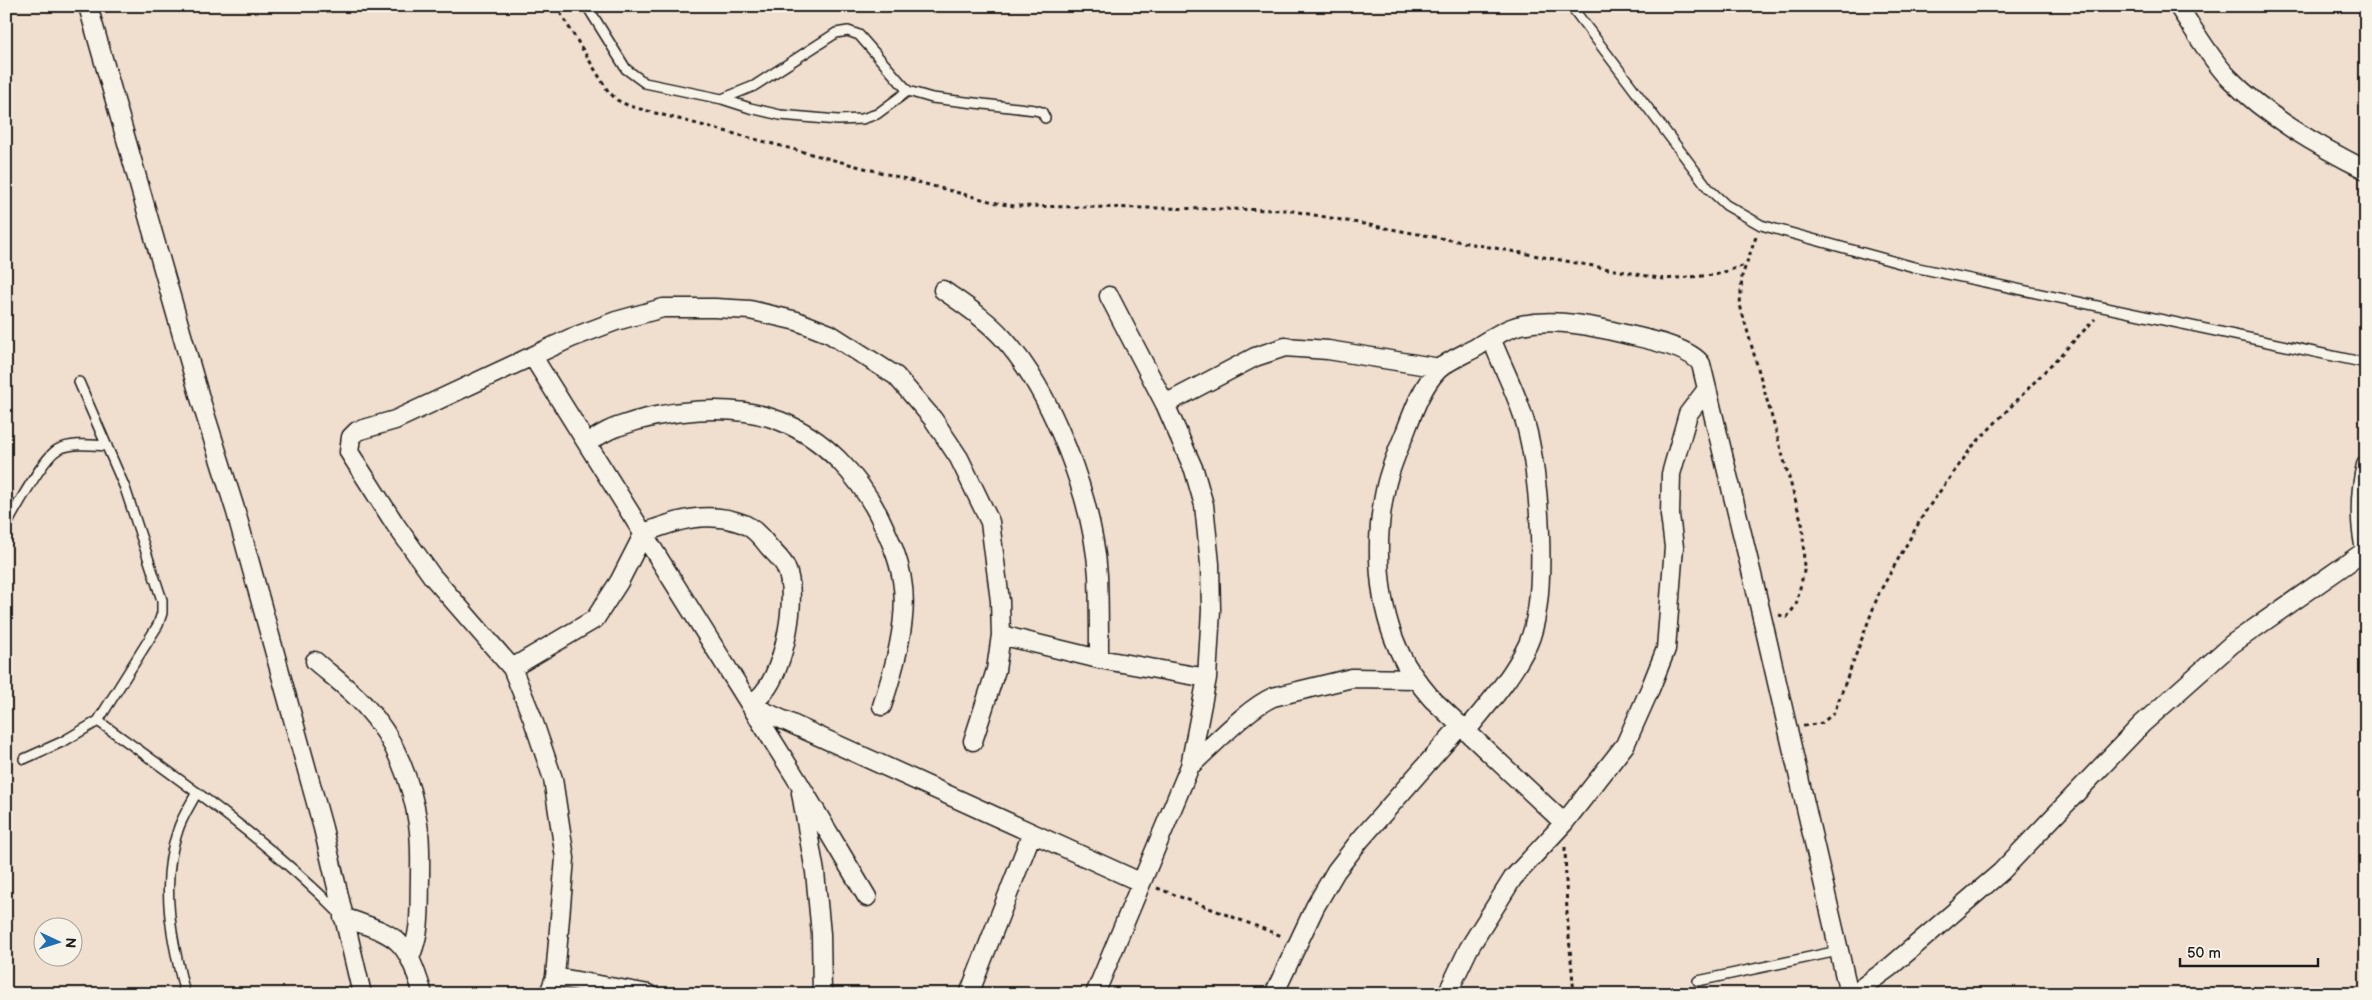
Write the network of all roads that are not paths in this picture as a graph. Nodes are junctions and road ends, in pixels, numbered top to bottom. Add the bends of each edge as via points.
1 (88, 6) edge
2 (587, 6) edge
3 (1571, 6) edge
4 (2178, 6) edge
5 (908, 91) junction
6 (722, 99) junction
7 (1045, 118) dead end
8 (2366, 170) edge
9 (943, 290) dead end
10 (1109, 296) dead end
11 (1491, 338) junction
12 (534, 357) junction
13 (2366, 363) edge
14 (1440, 368) junction
15 (79, 382) dead end
16 (1707, 389) junction
17 (1165, 404) junction
18 (587, 443) junction
19 (107, 446) junction
20 (2366, 465) edge
21 (6, 526) edge
22 (644, 533) junction
23 (2365, 553) edge
24 (1001, 635) junction
25 (1099, 659) junction
26 (315, 661) dead end
27 (512, 668) junction
28 (1207, 678) junction
29 (1416, 679) junction
30 (750, 705) junction
31 (882, 706) dead end
32 (98, 722) junction
33 (1464, 728) junction
34 (973, 742) dead end
35 (24, 759) dead end
36 (1190, 766) junction
37 (799, 783) junction
38 (197, 792) junction
39 (1564, 823) junction
40 (1032, 833) junction
41 (1140, 882) junction
42 (867, 897) dead end
43 (343, 917) junction
44 (1838, 951) junction
45 (410, 957) junction
46 (555, 977) junction
47 (1698, 981) dead end
48 (185, 994) edge
49 (362, 994) edge
50 (423, 994) edge
51 (549, 994) edge
52 (649, 994) edge
53 (822, 994) edge
54 (969, 994) edge
55 (1095, 994) edge
56 (1274, 994) edge
57 (1447, 994) edge
58 (1849, 994) edge
59 (1853, 994) edge

1 - 43 street via 200,398 236,512 324,828
2 - 6 lane via 626,69 636,78 645,83
3 - 13 lane via 1709,189 1726,204 1761,225 1914,267
4 - 8 street via 2228,77 2257,103 2324,149
5 - 6 lane via 877,114 838,120 780,115
5 - 6 lane via 859,35 842,31 754,86
5 - 7 lane via 932,98 1035,110 1042,112
9 - 25 street via 980,316 1003,338 1030,374 1076,474 1089,517 1098,574
10 - 17 street
11 - 14 street
11 - 16 street via 1518,325 1545,321 1610,330 1692,354 1700,364
11 - 33 street via 1526,422 1540,535 1537,610 1529,643 1511,675
12 - 18 street
12 - 24 street via 571,338 616,321 664,308 750,310 797,321 830,334 896,376 933,419 959,458 990,522
12 - 27 street via 395,420 357,432 349,445 350,452 395,524 432,576
14 - 17 street via 1336,351 1285,347 1255,357
14 - 29 street via 1421,395 1393,462 1386,486 1380,532 1381,580 1386,612 1402,657
15 - 19 lane
16 - 39 street via 1688,414 1671,474 1670,515 1674,547 1666,649 1625,745
16 - 44 street
17 - 28 street via 1194,470 1204,505 1211,610
18 - 22 street
18 - 31 street via 615,427 659,415 744,412 780,420 803,432 842,463 869,497 887,534 902,580 902,622 895,666
19 - 21 lane via 71,446 56,451
19 - 32 lane via 125,488 162,600 162,613 158,625
20 - 23 street via 2361,512
22 - 27 street via 595,620
22 - 30 street
22 - 30 street via 694,518 719,518 745,524 786,568 790,592 786,644 770,684
23 - 59 street via 2232,644 2142,724 2001,872
24 - 25 street
24 - 34 street via 996,670
25 - 28 street
26 - 45 street via 366,706 380,724 404,771 418,825 419,854 419,926
27 - 46 street via 553,779 565,858
28 - 36 street
29 - 33 street via 1432,699
29 - 36 street via 1352,678 1273,697 1249,713
30 - 37 street
30 - 40 street
32 - 35 lane
32 - 38 lane
33 - 39 street
33 - 56 street via 1348,854 1315,907
36 - 41 street
37 - 42 street
37 - 53 street via 815,872
38 - 43 lane via 268,847
38 - 48 lane via 178,829 170,869 172,939
39 - 57 street via 1513,878 1497,901
40 - 41 street
40 - 54 street
41 - 55 street
43 - 45 street via 390,934
43 - 49 street
44 - 47 lane
44 - 58 street
45 - 50 street
46 - 51 street
46 - 52 street

